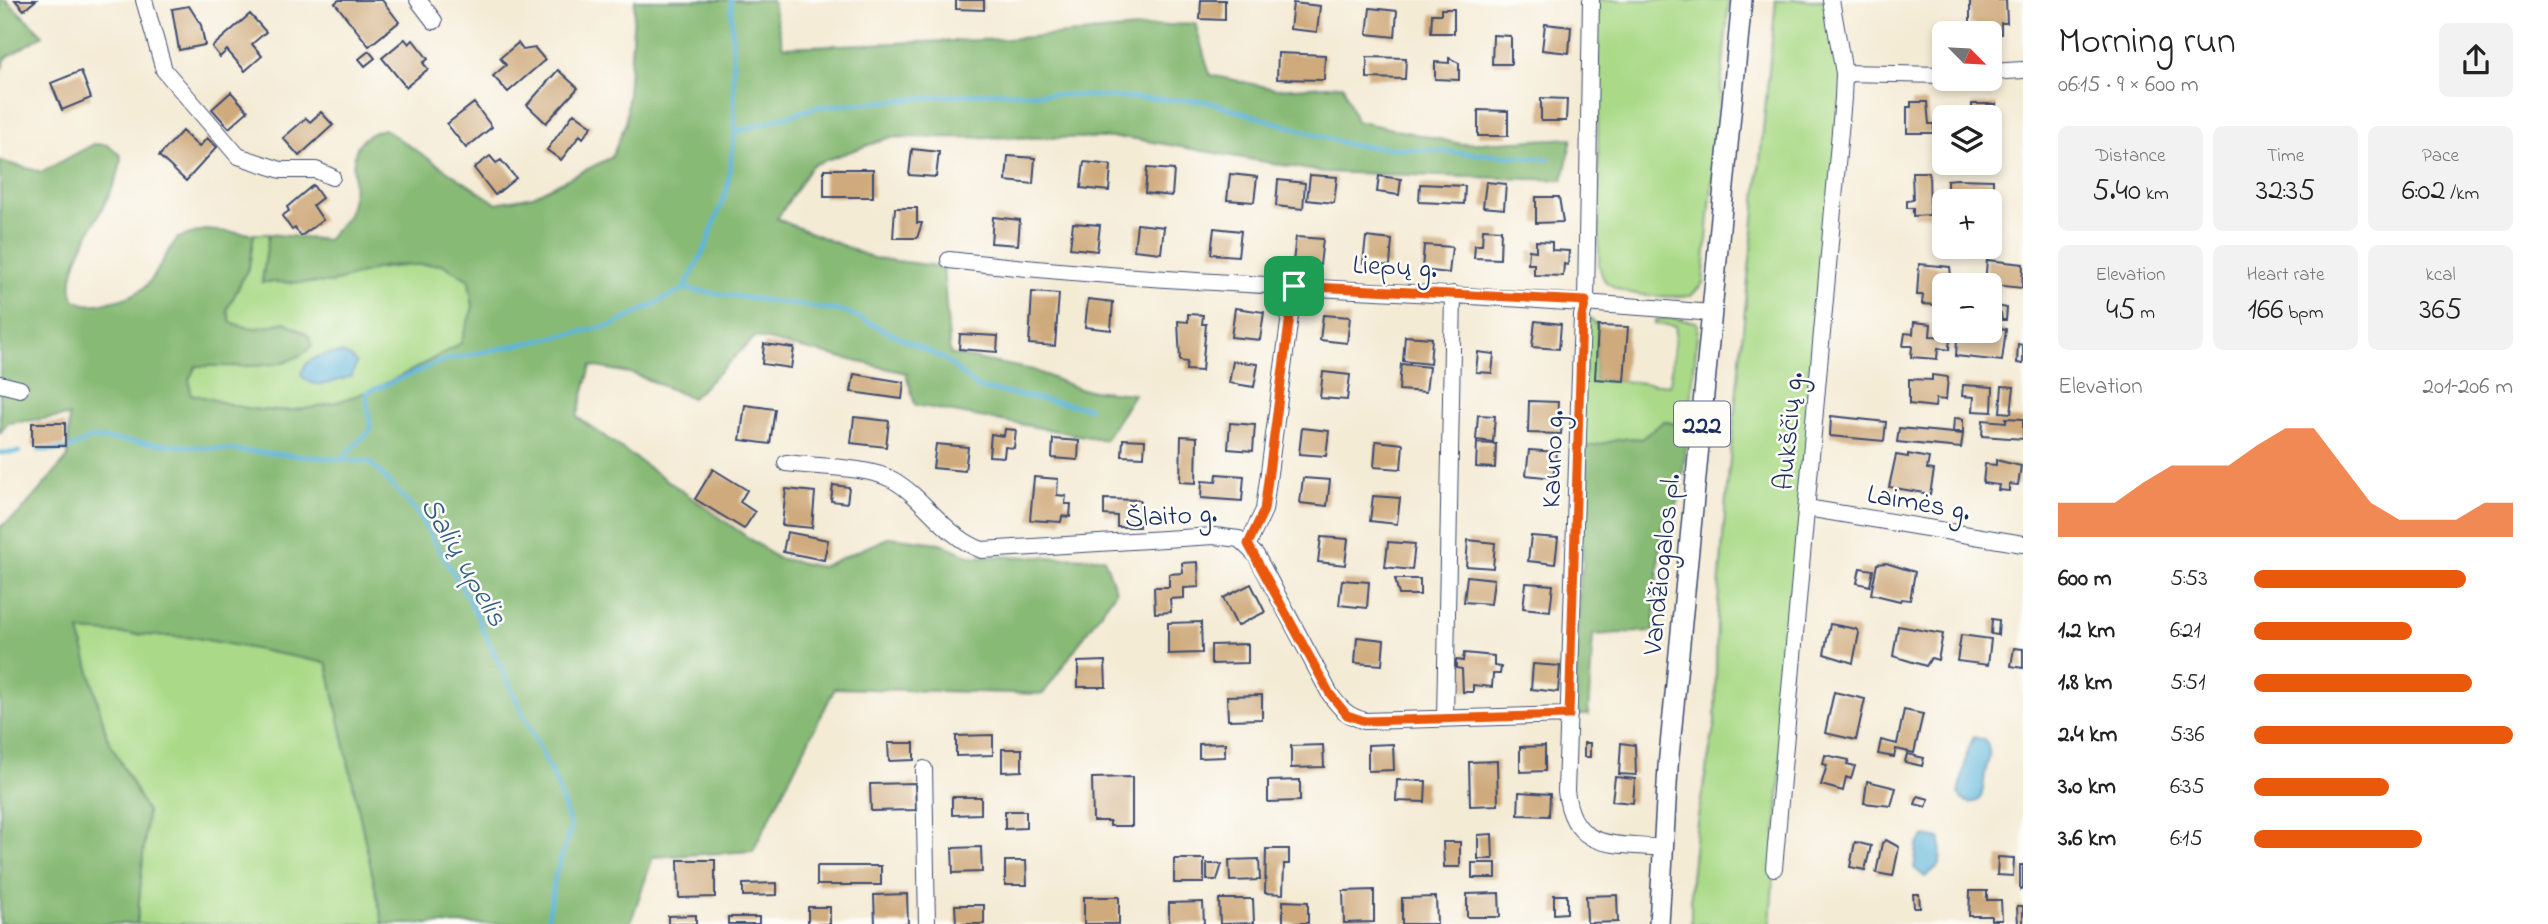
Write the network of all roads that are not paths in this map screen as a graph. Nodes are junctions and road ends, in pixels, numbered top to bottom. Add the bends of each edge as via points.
1 (144, 0) edge
2 (418, 0) edge
3 (1591, 0) edge
4 (1742, 0) edge
5 (1831, 0) edge
6 (434, 21) dead end
7 (2023, 70) edge
8 (2002, 71) edge
9 (1844, 72) junction
10 (1932, 75) edge
11 (332, 177) dead end
12 (949, 260) dead end
13 (1294, 286) junction
14 (1453, 294) junction
15 (1586, 301) junction
16 (1712, 313) junction
17 (0, 384) edge
18 (20, 390) dead end
19 (786, 463) dead end
20 (1807, 509) junction
21 (1248, 544) junction
22 (2023, 544) edge
23 (1569, 715) junction
24 (1445, 719) junction
25 (924, 769) dead end
26 (1662, 848) junction
27 (1774, 868) dead end
28 (927, 924) edge
29 (1659, 924) edge

1 - 11 street via 164,70 238,156 281,170 316,170
2 - 6 street
3 - 15 street, Kauno g.
4 - 16 main road, Vandžiogalos pl. / 222
5 - 9 street, Aukščių g.
7 - 8 street
9 - 10 street
9 - 20 street, Aukščių g.
12 - 13 street, Liepų g.
13 - 14 street, Liepų g.
13 - 21 street via 1264,510
14 - 15 street, Liepų g.
14 - 24 street
15 - 16 street, Liepų g.
15 - 23 street, Kauno g.
16 - 26 main road, Vandžiogalos pl. / 222
17 - 18 street
19 - 21 street, Šlaito g. via 892,479 951,533 982,550 1214,536
20 - 22 street, Laimės g.
20 - 27 street, Aukščių g.
21 - 24 street, Šlaito g. via 1330,694 1347,715 1365,721
23 - 24 street, Šlaito g.
23 - 26 street, Kauno g. via 1566,791 1574,824 1599,840
25 - 28 street
26 - 29 main road, Vandžiogalos pl. / 222

